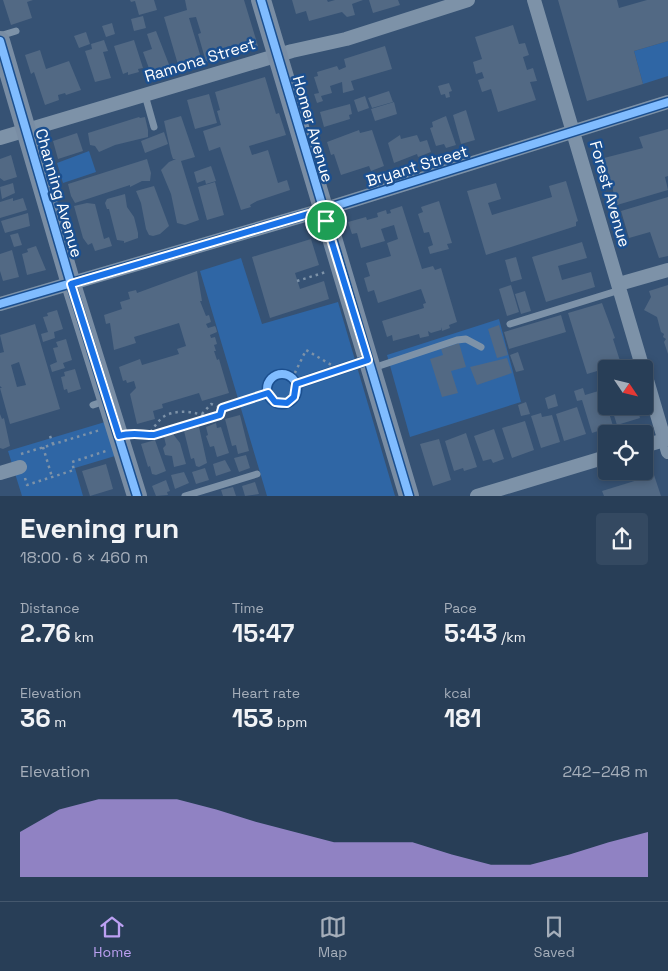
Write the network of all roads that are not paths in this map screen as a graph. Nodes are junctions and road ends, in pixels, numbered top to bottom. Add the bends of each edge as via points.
1 (261, 0) edge
2 (468, 0) edge
3 (534, 0) edge
4 (0, 36) edge
5 (8, 36) edge
6 (277, 55) junction
7 (145, 95) junction
8 (668, 102) edge
9 (154, 128) dead end
10 (27, 130) junction
11 (574, 131) junction
12 (0, 138) edge
13 (322, 210) junction
14 (668, 270) edge
15 (71, 284) junction
16 (619, 287) junction
17 (0, 304) edge
18 (510, 324) dead end
19 (481, 347) dead end
20 (641, 360) edge
21 (369, 365) junction
22 (653, 399) edge
23 (667, 444) edge
24 (653, 445) edge
25 (598, 460) edge
26 (21, 468) road end
27 (0, 472) edge
28 (257, 474) dead end
29 (137, 496) edge
30 (185, 496) edge
31 (409, 496) edge
32 (477, 496) edge

1 - 6 street, Homer Avenue
2 - 6 street, Ramona Street via 346,39
3 - 11 street, Forest Avenue
4 - 5 lane
5 - 10 street, Channing Avenue
6 - 7 street, Ramona Street
6 - 13 street, Homer Avenue
7 - 9 lane
7 - 10 street, Ramona Street
8 - 11 street, Bryant Street
10 - 12 street, Ramona Street
10 - 15 street, Channing Avenue
11 - 13 street, Bryant Street
11 - 16 street, Forest Avenue
13 - 15 street, Bryant Street
13 - 21 street, Homer Avenue
14 - 16 street
15 - 17 street, Bryant Street
15 - 29 street, Channing Avenue via 108,434
16 - 18 lane
16 - 20 street, Forest Avenue
19 - 21 lane via 466,340 456,340
21 - 31 street, Homer Avenue
22 - 23 street, Forest Avenue
23 - 24 street
25 - 32 street
26 - 27 street
28 - 30 lane

